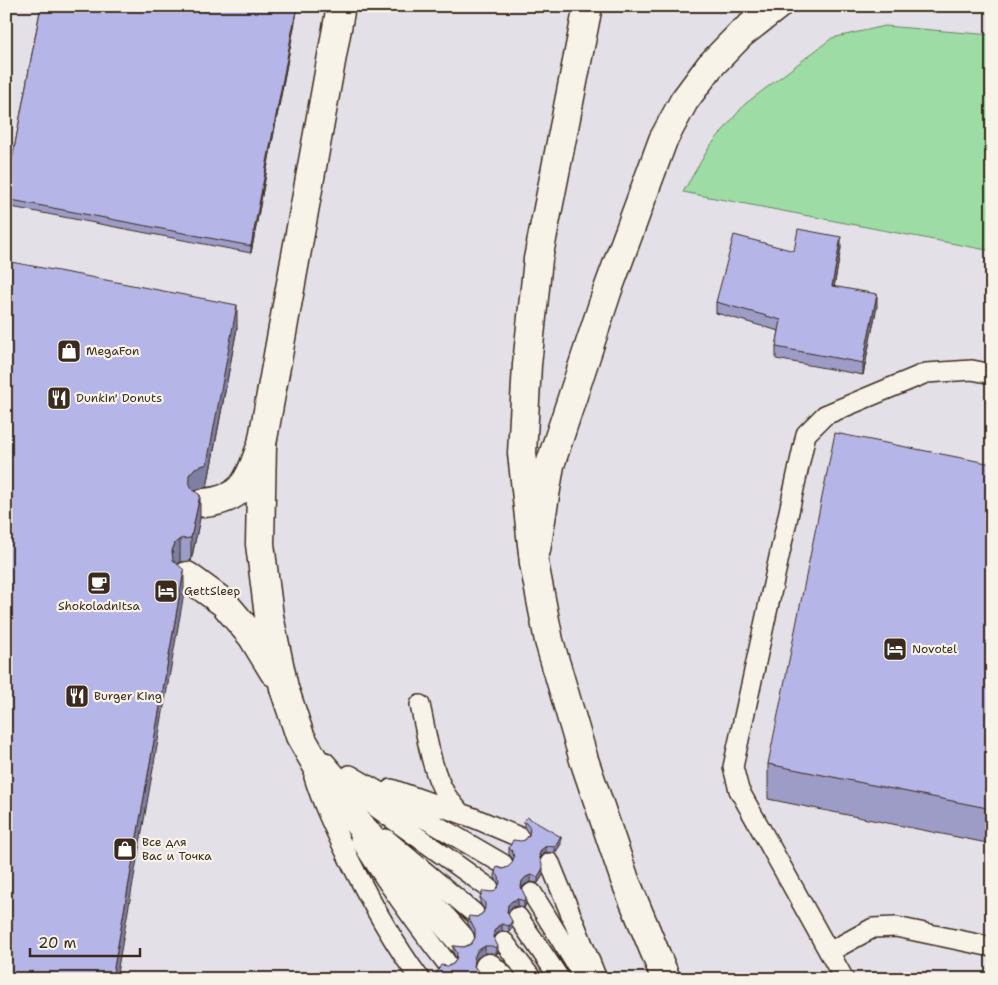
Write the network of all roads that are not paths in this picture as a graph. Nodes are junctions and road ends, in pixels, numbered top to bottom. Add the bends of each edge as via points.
1 (341, 6) edge
2 (588, 6) edge
3 (777, 6) edge
4 (992, 374) edge
5 (262, 444) junction
6 (204, 503) dead end
7 (534, 562) junction
8 (187, 576) dead end
9 (284, 688) junction
10 (420, 705) dead end
11 (300, 736) junction
12 (352, 776) junction
13 (335, 797) junction
14 (460, 813) junction
15 (519, 837) dead end
16 (550, 863) dead end
17 (503, 864) dead end
18 (489, 888) dead end
19 (532, 893) dead end
20 (474, 913) dead end
21 (518, 917) dead end
22 (460, 939) dead end
23 (504, 942) dead end
24 (992, 947) edge
25 (829, 952) junction
26 (446, 962) dead end
27 (420, 979) edge
28 (532, 979) edge
29 (560, 979) edge
30 (586, 979) edge
31 (597, 979) edge
32 (666, 979) edge
33 (844, 979) edge

1 - 5 street
2 - 7 street via 538,260 527,365 522,453
3 - 7 street via 741,34 710,66 684,101 663,140 607,292 550,465
4 - 25 lane via 972,370 926,373 825,415 806,434 733,767 739,790
5 - 6 street via 251,474 238,493 222,502
5 - 9 street via 260,544 269,616
7 - 32 street via 550,641 584,760 625,880
8 - 9 street via 224,604 252,636
9 - 11 street
10 - 14 lane via 439,779
11 - 12 lane
11 - 13 street
11 - 18 lane via 346,785
11 - 27 lane via 328,815 374,908
12 - 14 lane
12 - 17 lane
13 - 20 lane
13 - 22 street
13 - 26 lane via 382,877
14 - 15 lane
16 - 31 lane
19 - 30 lane
21 - 29 lane
23 - 28 lane
24 - 25 lane via 896,927 873,928
25 - 33 lane

